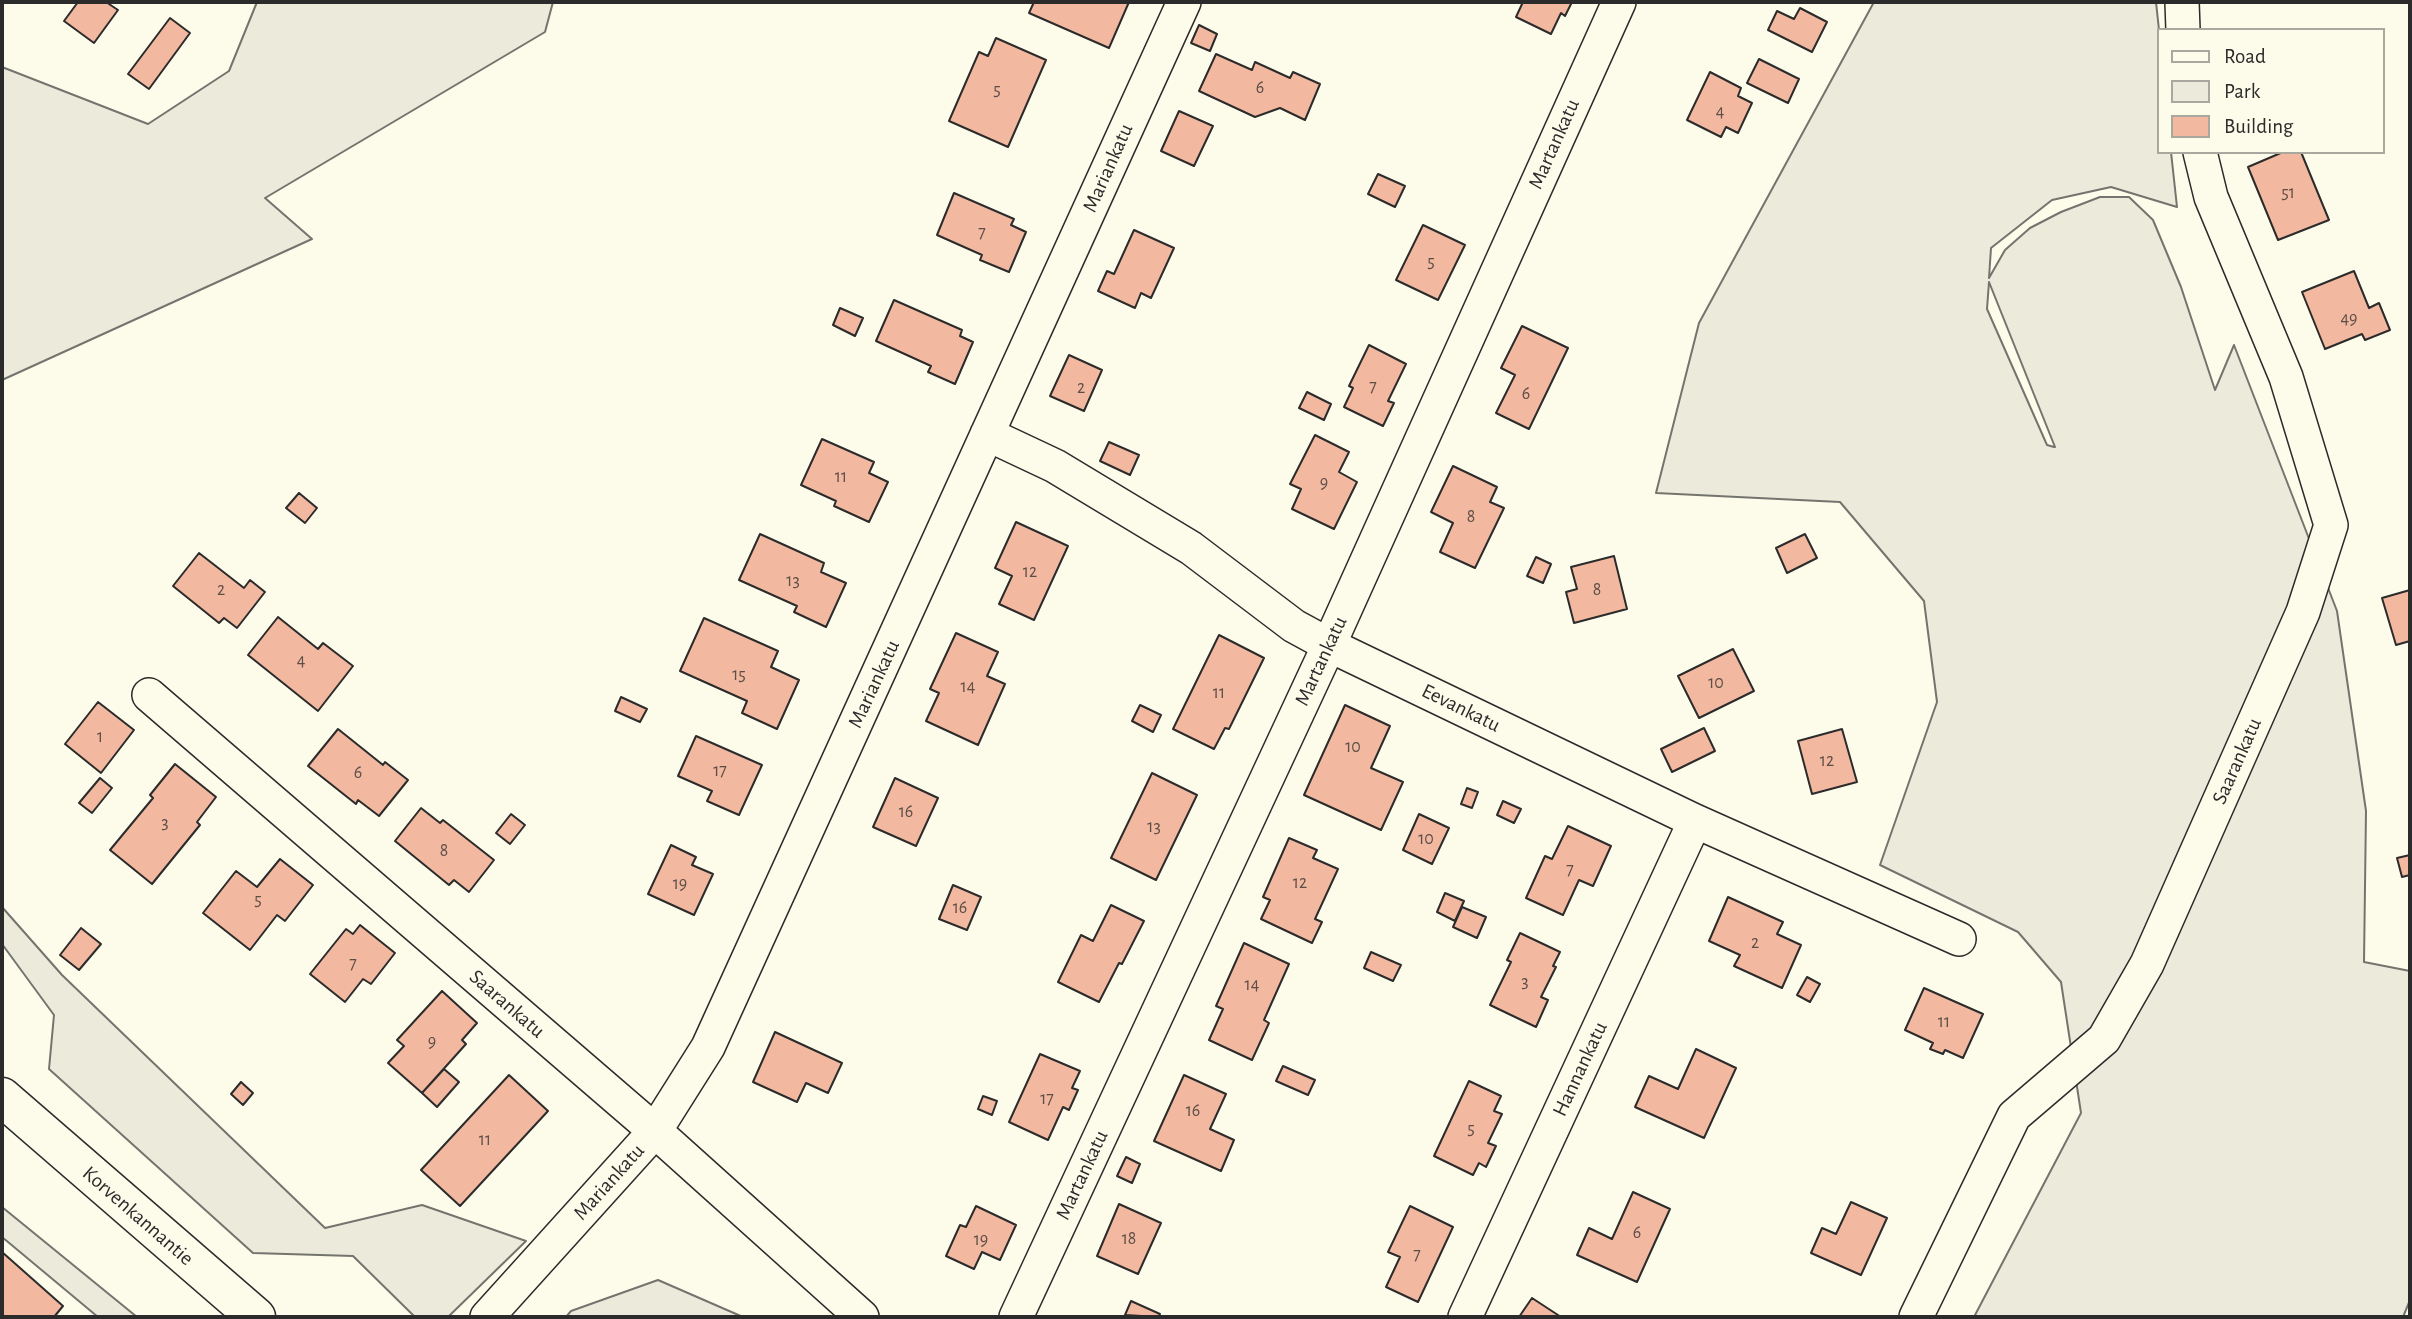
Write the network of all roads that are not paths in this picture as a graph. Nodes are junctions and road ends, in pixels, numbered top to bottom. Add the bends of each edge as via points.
1 (1184, 2) edge
2 (1619, 2) edge
3 (2182, 2) edge
4 (2183, 28) edge
5 (2200, 154) edge
6 (987, 434) junction
7 (1329, 645) junction
8 (149, 695) dead end
9 (1695, 821) junction
10 (1959, 939) dead end
11 (8, 1101) edge
12 (655, 1131) junction
13 (256, 1317) edge
14 (487, 1317) edge
15 (862, 1317) edge
16 (1016, 1317) edge
17 (1465, 1317) edge
18 (1916, 1317) edge

1 - 6 street, Mariankatu
2 - 7 street, Martankatu
3 - 4 street
5 - 18 street, Saarankatu via 2211,197 2286,377 2331,525 2303,612 2147,964 2104,1039 2014,1116
6 - 7 street, Eevankatu via 1055,466 1191,548 1294,626
6 - 12 street, Mariankatu via 708,1047
7 - 9 street, Eevankatu
7 - 16 street, Martankatu
8 - 12 street, Saarankatu
9 - 10 street, Eevankatu
9 - 17 street, Hannankatu
11 - 13 main road, Korvenkannantie
12 - 14 street, Mariankatu
12 - 15 street, Saarankatu

